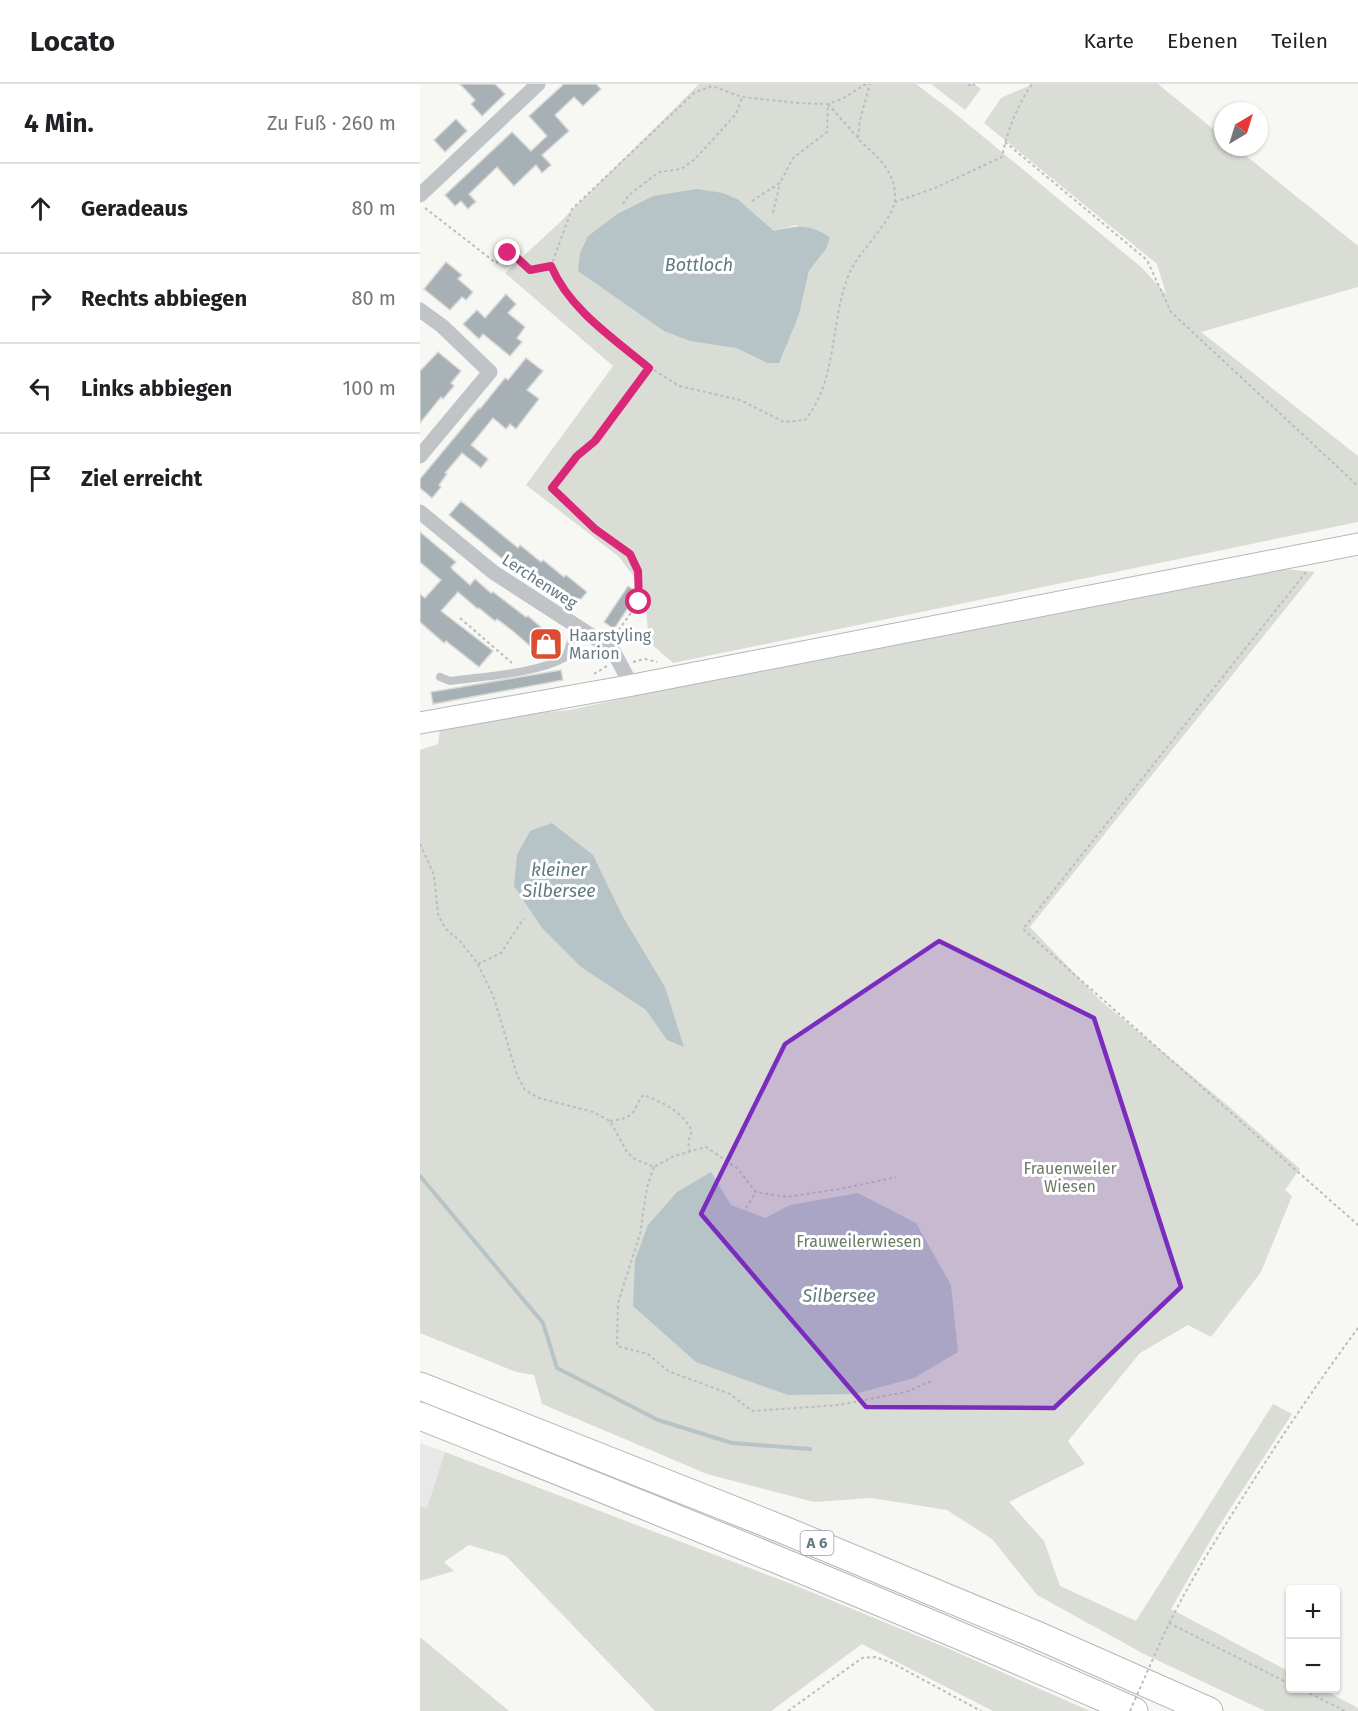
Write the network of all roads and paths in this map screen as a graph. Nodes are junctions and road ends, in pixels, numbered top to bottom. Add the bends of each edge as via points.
1 (538, 84) edge
2 (866, 84) edge
3 (870, 84) edge
4 (968, 84) edge
5 (975, 84) edge
6 (1032, 84) edge
7 (742, 97) junction
8 (828, 104) junction
9 (858, 139) junction
10 (1005, 142) junction
11 (780, 183) junction
12 (420, 195) edge
13 (752, 201) dead end
14 (895, 202) junction
15 (623, 204) dead end
16 (420, 205) edge
17 (773, 213) dead end
18 (551, 266) junction
19 (420, 310) edge
20 (649, 368) junction
21 (420, 456) edge
22 (1358, 486) edge
23 (420, 512) edge
24 (1358, 544) edge
25 (1322, 552) junction
26 (459, 618) dead end
27 (576, 626) junction
28 (612, 650) junction
29 (521, 670) junction
30 (440, 677) dead end
31 (628, 686) junction
32 (420, 723) edge
33 (420, 844) edge
34 (524, 918) dead end
35 (478, 964) junction
36 (610, 1121) junction
37 (690, 1152) junction
38 (654, 1167) junction
39 (896, 1177) dead end
40 (756, 1192) junction
41 (746, 1208) dead end
42 (1358, 1225) edge
43 (1358, 1328) edge
44 (934, 1380) dead end
45 (420, 1386) edge
46 (420, 1416) edge
47 (1169, 1623) junction
48 (1286, 1682) edge
49 (1307, 1693) edge
50 (788, 1711) edge
51 (981, 1711) edge
52 (1132, 1711) edge
53 (1209, 1711) edge
54 (1345, 1711) edge

1 - 12 street
2 - 8 path
3 - 9 path
4 - 5 path
6 - 10 path via 1020,102
7 - 8 path
7 - 15 path via 736,114 695,159 681,169 659,172 628,195
7 - 18 path via 712,86 694,93 572,209
8 - 9 path
8 - 11 path via 827,132 793,158
9 - 14 path via 890,172
10 - 14 path via 1002,157
10 - 22 path via 1147,260 1171,312
11 - 13 path
11 - 17 path
14 - 20 path via 850,272 824,386 805,420 784,422 740,400 680,386
16 - 18 path via 496,264 508,253 530,270
18 - 20 path via 562,289 582,311
19 - 21 street via 489,372
20 - 28 path via 595,441 577,456 552,488 595,529 630,554 638,571 639,602 615,636
23 - 27 street, Lerchenweg via 493,572
24 - 25 main road
25 - 31 main road
25 - 42 path via 1023,929
26 - 29 path
27 - 28 street, Lerchenweg
27 - 29 lane via 566,657
28 - 31 street, Lerchenweg
29 - 30 lane via 450,681
31 - 32 main road
33 - 35 path via 434,875 441,921
34 - 35 path via 501,952
35 - 36 path via 494,998 525,1090
36 - 37 path via 627,1118 644,1095 660,1101 688,1123 692,1131
36 - 38 path via 627,1152
37 - 38 path
37 - 40 path via 706,1147 738,1169
38 - 44 path via 640,1234 618,1303 617,1346 648,1354 668,1371 730,1394 752,1411 839,1405 906,1392
39 - 40 path via 787,1197
40 - 41 path
43 - 47 path via 1302,1404
45 - 53 highway, A 6 via 784,1530
46 - 52 highway, A 6 via 795,1567
47 - 48 path
47 - 52 path, bridge
49 - 54 path
50 - 51 path via 862,1658 875,1657

